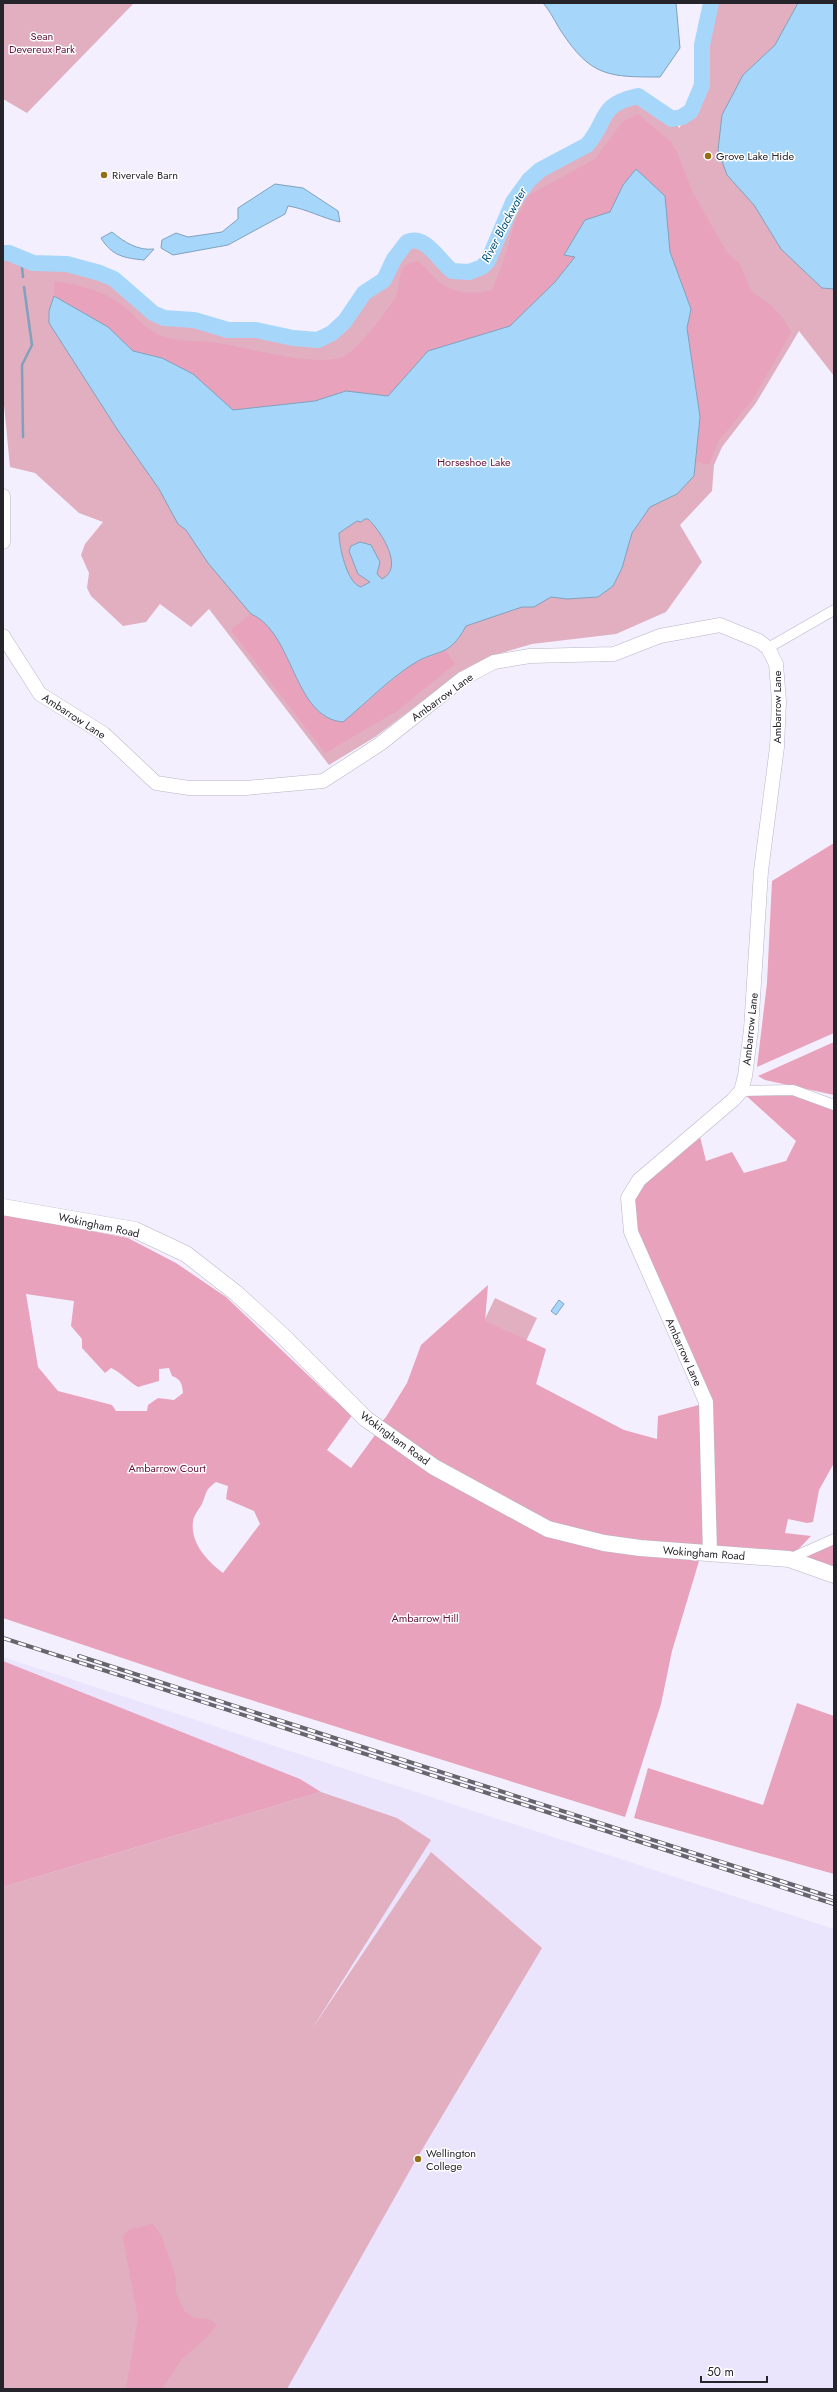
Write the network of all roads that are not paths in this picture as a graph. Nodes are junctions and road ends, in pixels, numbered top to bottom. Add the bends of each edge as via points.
1 (3, 496) edge
2 (3, 542) edge
3 (834, 610) edge
4 (3, 636) edge
5 (768, 648) junction
6 (741, 1091) junction
7 (834, 1105) edge
8 (3, 1207) edge
9 (834, 1538) edge
10 (710, 1553) junction
11 (789, 1559) junction
12 (834, 1575) edge

1 - 2 street
3 - 5 street
4 - 5 street, Ambarrow Lane via 40,694 104,734 156,783 189,788 246,788 323,781 380,744 462,680 494,662 530,656 614,654 660,636 720,625 752,638
5 - 6 street, Ambarrow Lane via 774,656 778,676 777,747 761,871 754,1003
6 - 7 street via 793,1090
6 - 10 street, Ambarrow Lane via 639,1180 628,1198 631,1232 706,1402
8 - 10 main road, Wokingham Road via 135,1230 186,1254 248,1303 366,1419 434,1467 548,1529 604,1543
9 - 11 street
10 - 11 main road, Wokingham Road
11 - 12 main road, Wokingham Road

